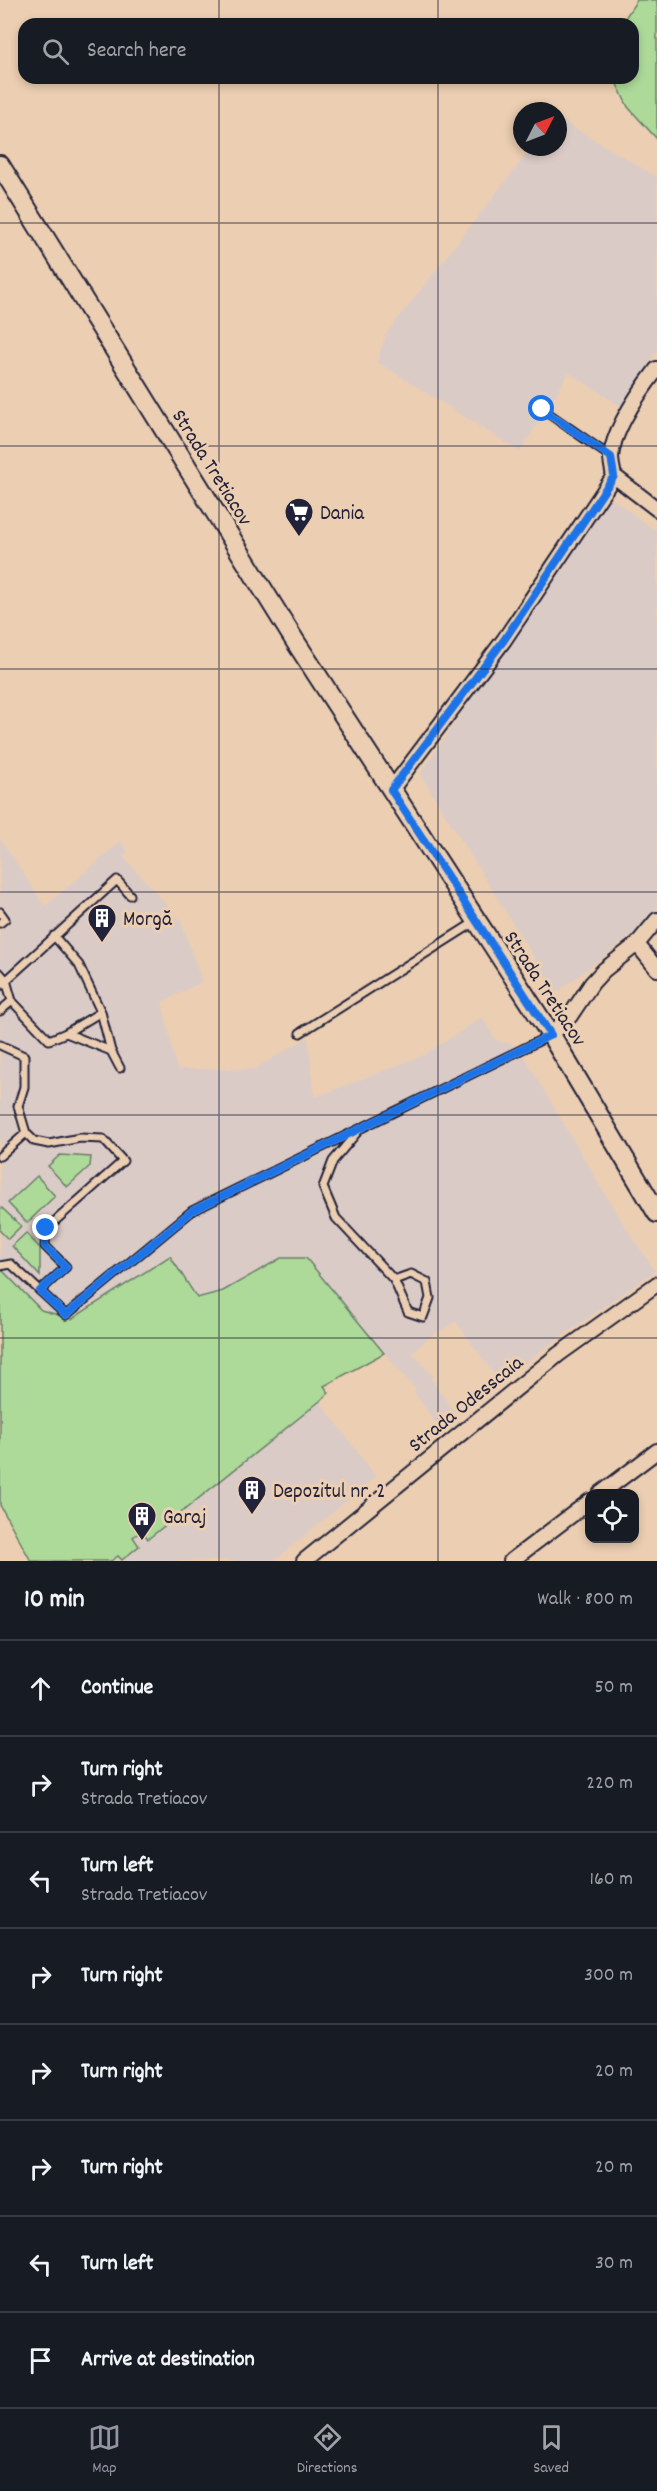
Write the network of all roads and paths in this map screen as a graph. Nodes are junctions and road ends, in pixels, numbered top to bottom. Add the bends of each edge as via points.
1 (0, 165) edge
2 (657, 369) edge
3 (542, 409) dead end
4 (611, 457) junction
5 (614, 476) junction
6 (657, 509) edge
7 (391, 790) junction
8 (130, 895) dead end
9 (0, 912) edge
10 (657, 920) edge
11 (477, 922) junction
12 (0, 923) edge
13 (54, 936) junction
14 (637, 944) junction
15 (657, 969) edge
16 (0, 973) edge
17 (6, 980) junction
18 (0, 986) edge
19 (12, 1001) junction
20 (0, 1011) edge
21 (101, 1012) junction
22 (66, 1033) junction
23 (300, 1033) dead end
24 (551, 1035) junction
25 (0, 1045) edge
26 (111, 1052) junction
27 (120, 1068) dead end
28 (362, 1126) junction
29 (26, 1133) junction
30 (0, 1156) edge
31 (657, 1213) edge
32 (0, 1266) edge
33 (394, 1280) junction
34 (657, 1284) edge
35 (40, 1291) junction
36 (657, 1451) edge
37 (607, 1489) edge
38 (585, 1505) edge
39 (304, 1561) edge
40 (512, 1561) edge

1 - 7 street, Strada Tretiacov
2 - 4 street via 629,412
3 - 4 lane
4 - 5 street
5 - 6 street
5 - 7 street via 504,640
7 - 11 street, Strada Tretiacov
8 - 13 lane via 117,880
9 - 12 lane via 5,919
10 - 14 street
11 - 23 lane
11 - 24 street, Strada Tretiacov
13 - 17 lane
13 - 21 lane via 79,965
14 - 15 street
14 - 24 street via 604,970
16 - 17 lane
17 - 18 lane
17 - 19 lane
19 - 20 lane
19 - 22 lane via 49,1040
21 - 22 lane
21 - 26 lane
22 - 26 lane
24 - 28 lane
24 - 31 street, Strada Tretiacov
25 - 29 lane via 24,1056 24,1087 18,1106
26 - 27 lane
28 - 33 lane via 333,1161 323,1187 336,1218
28 - 35 lane via 192,1211 66,1315
29 - 30 lane
29 - 35 lane via 34,1141 49,1144 80,1138 103,1139 123,1161 46,1228 45,1246 66,1267
32 - 35 lane via 11,1264
33 - 33 lane via 411,1274 427,1282 430,1298 423,1317 408,1312
34 - 39 street, Strada Odesscaia via 559,1354
36 - 37 street
38 - 40 street

